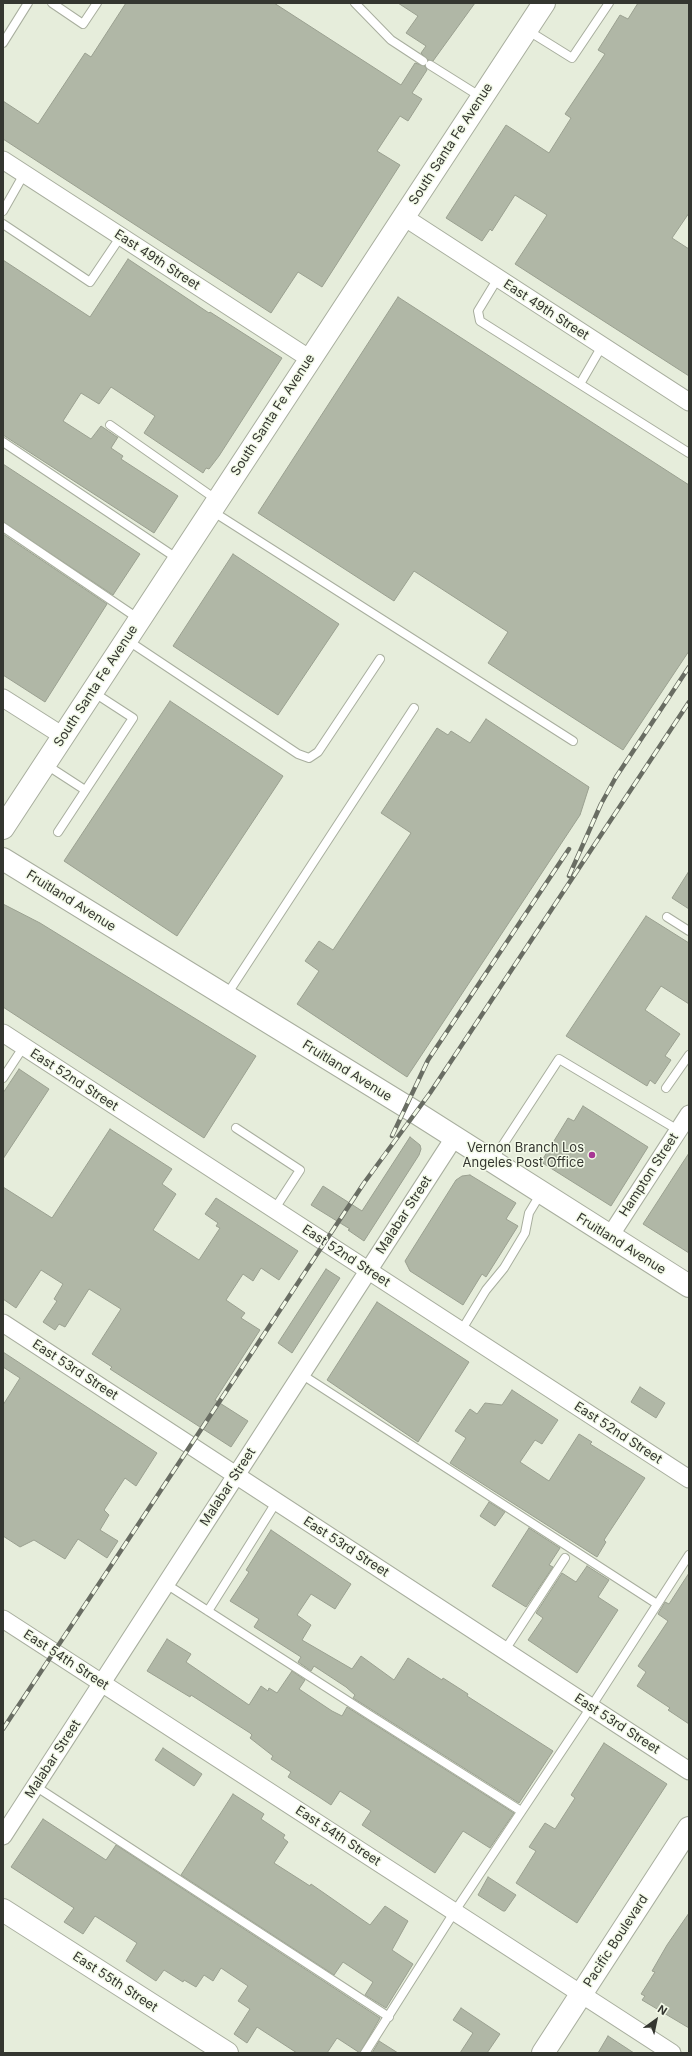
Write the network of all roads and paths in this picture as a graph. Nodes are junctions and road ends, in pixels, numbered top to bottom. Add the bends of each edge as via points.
1 (28, 3) edge
2 (52, 3) edge
3 (97, 3) edge
4 (355, 3) edge
5 (544, 3) edge
6 (609, 3) edge
7 (526, 30) junction
8 (3, 43) edge
9 (482, 97) junction
10 (3, 160) edge
11 (24, 174) junction
12 (3, 211) edge
13 (404, 217) junction
14 (3, 224) edge
15 (121, 236) junction
16 (498, 278) junction
17 (602, 346) junction
18 (310, 359) junction
19 (580, 384) junction
20 (689, 402) edge
21 (110, 425) dead end
22 (3, 442) edge
23 (689, 453) edge
24 (214, 505) junction
25 (3, 527) edge
26 (179, 560) junction
27 (140, 619) junction
28 (126, 640) junction
29 (380, 659) dead end
30 (92, 691) junction
31 (3, 698) edge
32 (414, 708) dead end
33 (63, 736) junction
34 (573, 741) dead end
35 (45, 764) junction
36 (85, 790) junction
37 (3, 828) edge
38 (58, 832) dead end
39 (3, 859) edge
40 (667, 917) dead end
41 (689, 931) edge
42 (226, 997) junction
43 (3, 1033) edge
44 (24, 1046) junction
45 (689, 1055) edge
46 (3, 1078) edge
47 (666, 1088) dead end
48 (689, 1114) edge
49 (236, 1128) dead end
50 (678, 1130) junction
51 (454, 1138) junction
52 (492, 1162) junction
53 (541, 1193) junction
54 (274, 1210) junction
55 (610, 1236) junction
56 (368, 1271) junction
57 (689, 1286) edge
58 (3, 1323) edge
59 (461, 1331) junction
60 (302, 1374) junction
61 (236, 1475) junction
62 (689, 1479) edge
63 (277, 1501) junction
64 (689, 1555) edge
65 (565, 1558) dead end
66 (166, 1584) junction
67 (657, 1604) junction
68 (208, 1611) junction
69 (3, 1620) edge
70 (505, 1650) junction
71 (102, 1683) junction
72 (592, 1707) junction
73 (689, 1771) edge
74 (35, 1786) junction
75 (521, 1810) junction
76 (689, 1828) edge
77 (3, 1836) edge
78 (3, 1910) edge
79 (455, 1911) junction
80 (582, 1993) junction
81 (389, 2017) junction
82 (227, 2053) edge
83 (365, 2053) edge
84 (543, 2053) edge
85 (672, 2053) edge

1 - 8 lane
2 - 3 lane via 83,24
4 - 9 lane via 391,40
5 - 7 main road, South Santa Fe Avenue
6 - 7 lane via 572,58
7 - 9 main road, South Santa Fe Avenue
9 - 13 main road, South Santa Fe Avenue
10 - 11 street, East 49th Street
11 - 12 lane
11 - 15 street, East 49th Street
13 - 16 street, East 49th Street
13 - 18 main road, South Santa Fe Avenue
14 - 15 lane via 90,282
15 - 18 street, East 49th Street
16 - 17 street, East 49th Street
16 - 19 lane via 478,311 480,321
17 - 19 lane
17 - 20 street, East 49th Street
18 - 24 main road, South Santa Fe Avenue
19 - 23 lane
21 - 24 lane
22 - 26 lane
24 - 26 main road, South Santa Fe Avenue
24 - 34 lane
25 - 27 lane
26 - 27 main road, South Santa Fe Avenue
27 - 28 main road, South Santa Fe Avenue
28 - 29 lane via 298,754 309,758 318,752
28 - 30 main road, South Santa Fe Avenue
30 - 33 main road, South Santa Fe Avenue
30 - 36 lane via 133,718
31 - 33 street
32 - 42 lane
33 - 35 main road, South Santa Fe Avenue
35 - 36 lane
35 - 37 main road, South Santa Fe Avenue
36 - 38 lane
39 - 42 main road, Fruitland Avenue
40 - 41 lane
42 - 51 main road, Fruitland Avenue
43 - 44 street, East 52nd Street
44 - 46 lane
44 - 54 street, East 52nd Street
45 - 47 lane
48 - 50 street, Hampton Street
49 - 54 lane via 300,1170
50 - 52 lane via 559,1059
50 - 55 street, Hampton Street
51 - 52 main road, Fruitland Avenue
51 - 56 street, Malabar Street
52 - 53 main road, Fruitland Avenue
53 - 55 main road, Fruitland Avenue
53 - 59 lane via 529,1213 525,1233
54 - 56 street, East 52nd Street
55 - 57 main road, Fruitland Avenue
56 - 59 street, East 52nd Street
56 - 60 street, Malabar Street
58 - 61 street, East 53rd Street
59 - 62 street, East 52nd Street
60 - 61 street, Malabar Street
60 - 67 lane
61 - 63 street, East 53rd Street
61 - 66 street, Malabar Street
63 - 68 lane
63 - 70 street, East 53rd Street
64 - 67 lane
65 - 70 lane
66 - 68 lane
66 - 71 street, Malabar Street
67 - 72 lane
68 - 75 lane
69 - 71 street, East 54th Street
70 - 72 street, East 53rd Street
71 - 74 street, Malabar Street
71 - 79 street, East 54th Street
72 - 73 street, East 53rd Street
72 - 75 lane
74 - 77 street, Malabar Street
74 - 81 lane
75 - 79 lane
76 - 80 main road, Pacific Boulevard
78 - 82 main road, East 55th Street
79 - 80 street, East 54th Street
79 - 81 lane
80 - 84 main road, Pacific Boulevard
80 - 85 street, East 54th Street
81 - 83 lane

